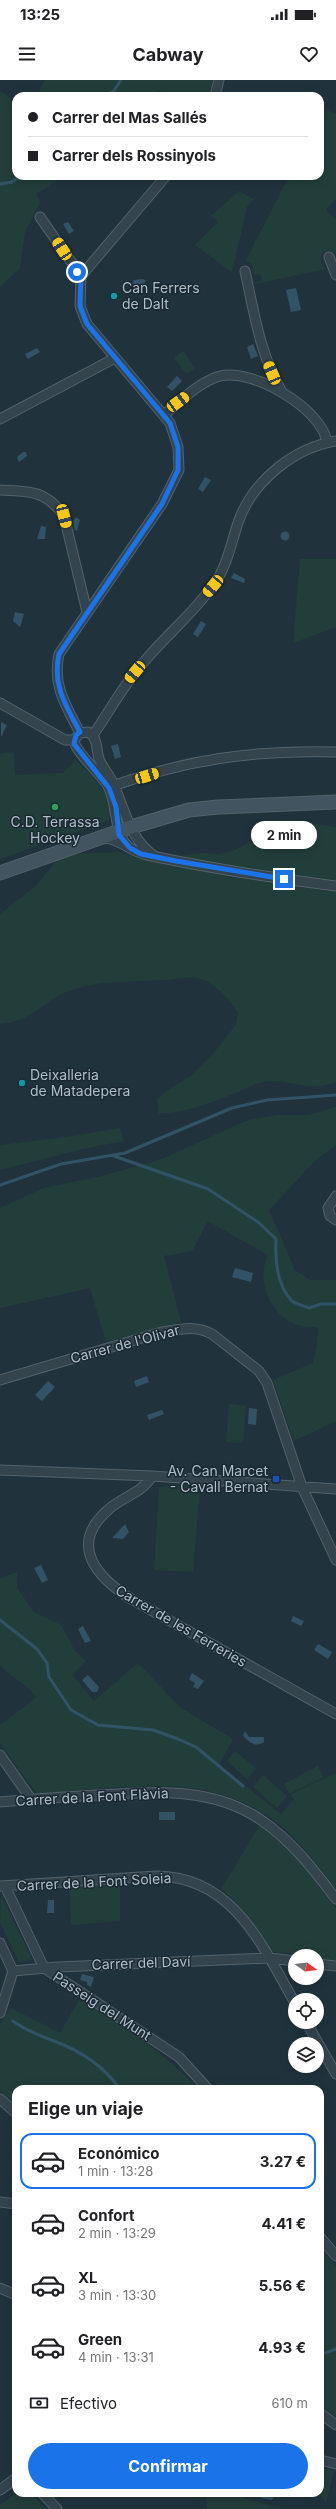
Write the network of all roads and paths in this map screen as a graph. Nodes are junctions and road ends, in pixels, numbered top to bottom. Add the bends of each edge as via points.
1 (218, 80) edge
2 (216, 92) edge
3 (163, 180) edge
4 (40, 217) dead end
5 (329, 257) dead end
6 (245, 271) dead end
7 (336, 275) edge
8 (81, 276) junction
9 (115, 358) junction
10 (282, 392) junction
11 (164, 415) junction
12 (0, 419) edge
13 (332, 442) edge
14 (0, 490) edge
15 (87, 612) junction
16 (0, 703) edge
17 (93, 735) junction
18 (77, 736) junction
19 (96, 744) junction
20 (81, 752) junction
21 (336, 752) edge
22 (111, 787) junction
23 (336, 802) edge
24 (150, 821) junction
25 (131, 827) junction
26 (118, 832) junction
27 (98, 838) junction
28 (140, 845) junction
29 (130, 848) junction
30 (156, 857) junction
31 (0, 873) edge
32 (336, 886) edge
33 (336, 1196) edge
34 (336, 1220) edge
35 (0, 1380) edge
36 (0, 1470) edge
37 (152, 1476) junction
38 (302, 1486) junction
39 (336, 1489) edge
40 (336, 1560) edge
41 (336, 1714) edge
42 (0, 1755) edge
43 (31, 1799) junction
44 (0, 1802) edge
45 (2, 1886) edge
46 (336, 1899) edge
47 (0, 1943) edge
48 (269, 1958) junction
49 (288, 1960) edge
50 (324, 1965) edge
51 (336, 1966) edge
52 (44, 1968) junction
53 (13, 1971) junction
54 (289, 1993) edge
55 (0, 2013) edge
56 (310, 2029) edge
57 (336, 2074) edge
58 (204, 2085) edge
59 (0, 2099) edge
60 (12, 2110) edge
61 (0, 2202) edge
62 (12, 2204) edge
63 (324, 2242) edge
64 (336, 2256) edge
65 (0, 2288) edge
66 (12, 2293) edge
67 (324, 2416) edge
68 (336, 2425) edge
69 (324, 2461) edge
70 (336, 2464) edge
71 (12, 2481) edge
72 (0, 2490) edge
73 (46, 2497) edge
74 (57, 2509) edge

1 - 2 street
3 - 8 street
4 - 8 street
5 - 7 street
6 - 10 street via 260,339
8 - 9 street via 80,306 87,324
9 - 11 street
9 - 12 street
10 - 11 street via 236,375 221,376 199,387
10 - 13 street via 310,414
11 - 15 street via 173,429 178,447 178,470 162,504
13 - 17 street via 278,467 263,480 244,510 224,566 213,586 126,683
14 - 15 street via 33,492 47,496 64,516
15 - 18 street via 59,654 56,666 56,680 61,697
16 - 18 street via 65,740
17 - 18 street via 88,732
17 - 19 street
18 - 20 street via 76,748
19 - 20 street via 90,752
19 - 22 street
20 - 22 street
21 - 22 street via 249,753 221,757 179,766
22 - 25 street
22 - 26 street
23 - 24 street via 218,807 189,810
24 - 25 street
24 - 28 street via 140,835
25 - 26 street
25 - 28 street
26 - 27 street
26 - 29 street via 122,841
27 - 29 street via 110,839
27 - 31 street
28 - 30 street
29 - 30 street via 141,854
30 - 32 street via 253,875
33 - 34 street via 328,1208 328,1213
35 - 38 street, Carrer de l'Olivar via 162,1332 187,1328 204,1330 224,1342 264,1377
36 - 37 street
37 - 38 street
37 - 41 street, Carrer de les Ferreries via 142,1489 108,1510 94,1528 89,1549 95,1569 133,1600
38 - 39 street
38 - 40 street, Carrer de l'Olivar
42 - 43 street
43 - 44 street, Carrer de la Font Flàvia
43 - 46 street, Carrer de la Font Flàvia via 157,1792 218,1799 261,1819 281,1835 299,1852
45 - 48 street, Carrer de la Font Soleia via 157,1876 173,1876 193,1881 211,1890 235,1910 255,1934
45 - 52 street, Passeig del Munt
47 - 53 street
48 - 49 street, Carrer del Daví
48 - 52 street, Carrer del Daví
48 - 54 street, Carrer de la Font Soleia
50 - 51 street
52 - 53 street, Carrer del Daví
52 - 58 street, Passeig del Munt via 179,2057
53 - 55 street
56 - 57 street
59 - 60 street
61 - 62 street
63 - 64 street
65 - 66 street
67 - 68 street
69 - 70 street
71 - 72 street
73 - 74 street

